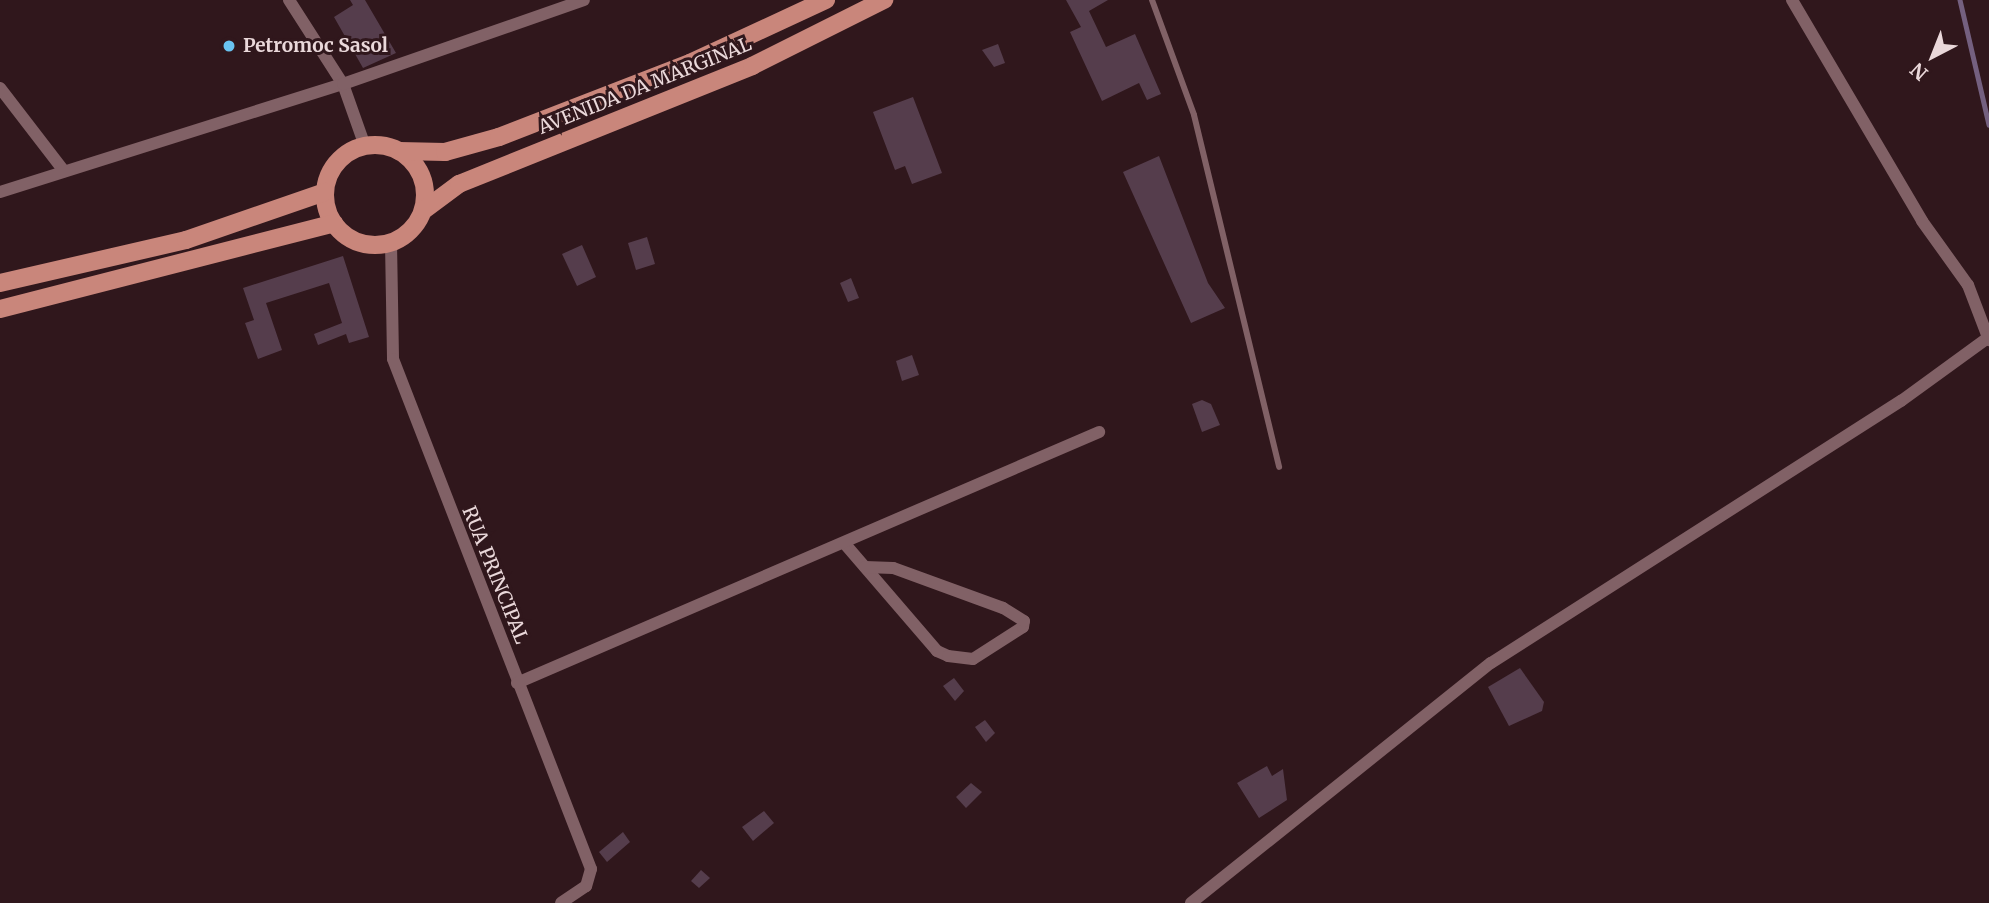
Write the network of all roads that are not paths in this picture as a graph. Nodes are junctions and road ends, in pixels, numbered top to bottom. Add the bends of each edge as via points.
1 (289, 0) edge
2 (584, 0) edge
3 (826, 0) edge
4 (884, 0) edge
5 (1152, 0) edge
6 (1792, 0) edge
7 (343, 85) junction
8 (0, 88) edge
9 (365, 146) junction
10 (399, 150) junction
11 (64, 172) junction
12 (0, 192) edge
13 (325, 192) junction
14 (424, 210) junction
15 (334, 223) junction
16 (391, 243) junction
17 (0, 283) edge
18 (0, 309) edge
19 (1989, 338) edge
20 (1099, 432) dead end
21 (1279, 467) dead end
22 (845, 544) junction
23 (865, 567) junction
24 (517, 683) junction
25 (561, 903) edge
26 (1191, 903) edge

1 - 7 street
2 - 7 street
3 - 10 main road, AVENIDA DA MARGINAL via 690,64 499,136 444,152
4 - 14 main road, AVENIDA DA MARGINAL via 752,66 459,184
5 - 21 lane via 1194,115
6 - 19 street via 1922,221 1968,285
7 - 9 street
7 - 11 street
8 - 11 street
9 - 10 main road
9 - 13 main road via 337,162
10 - 14 main road via 422,176
11 - 12 street
13 - 15 main road
13 - 17 main road via 186,240
14 - 16 main road via 411,230
15 - 16 main road via 365,244
15 - 18 main road
16 - 24 street, RUA PRINCIPAL via 393,359
19 - 26 street via 1901,401 1491,663
20 - 22 street
22 - 23 street
22 - 24 street
23 - 23 street via 948,656 973,659 1023,626 1024,621 1003,608 893,568
24 - 25 street, RUA PRINCIPAL via 591,869 586,886

